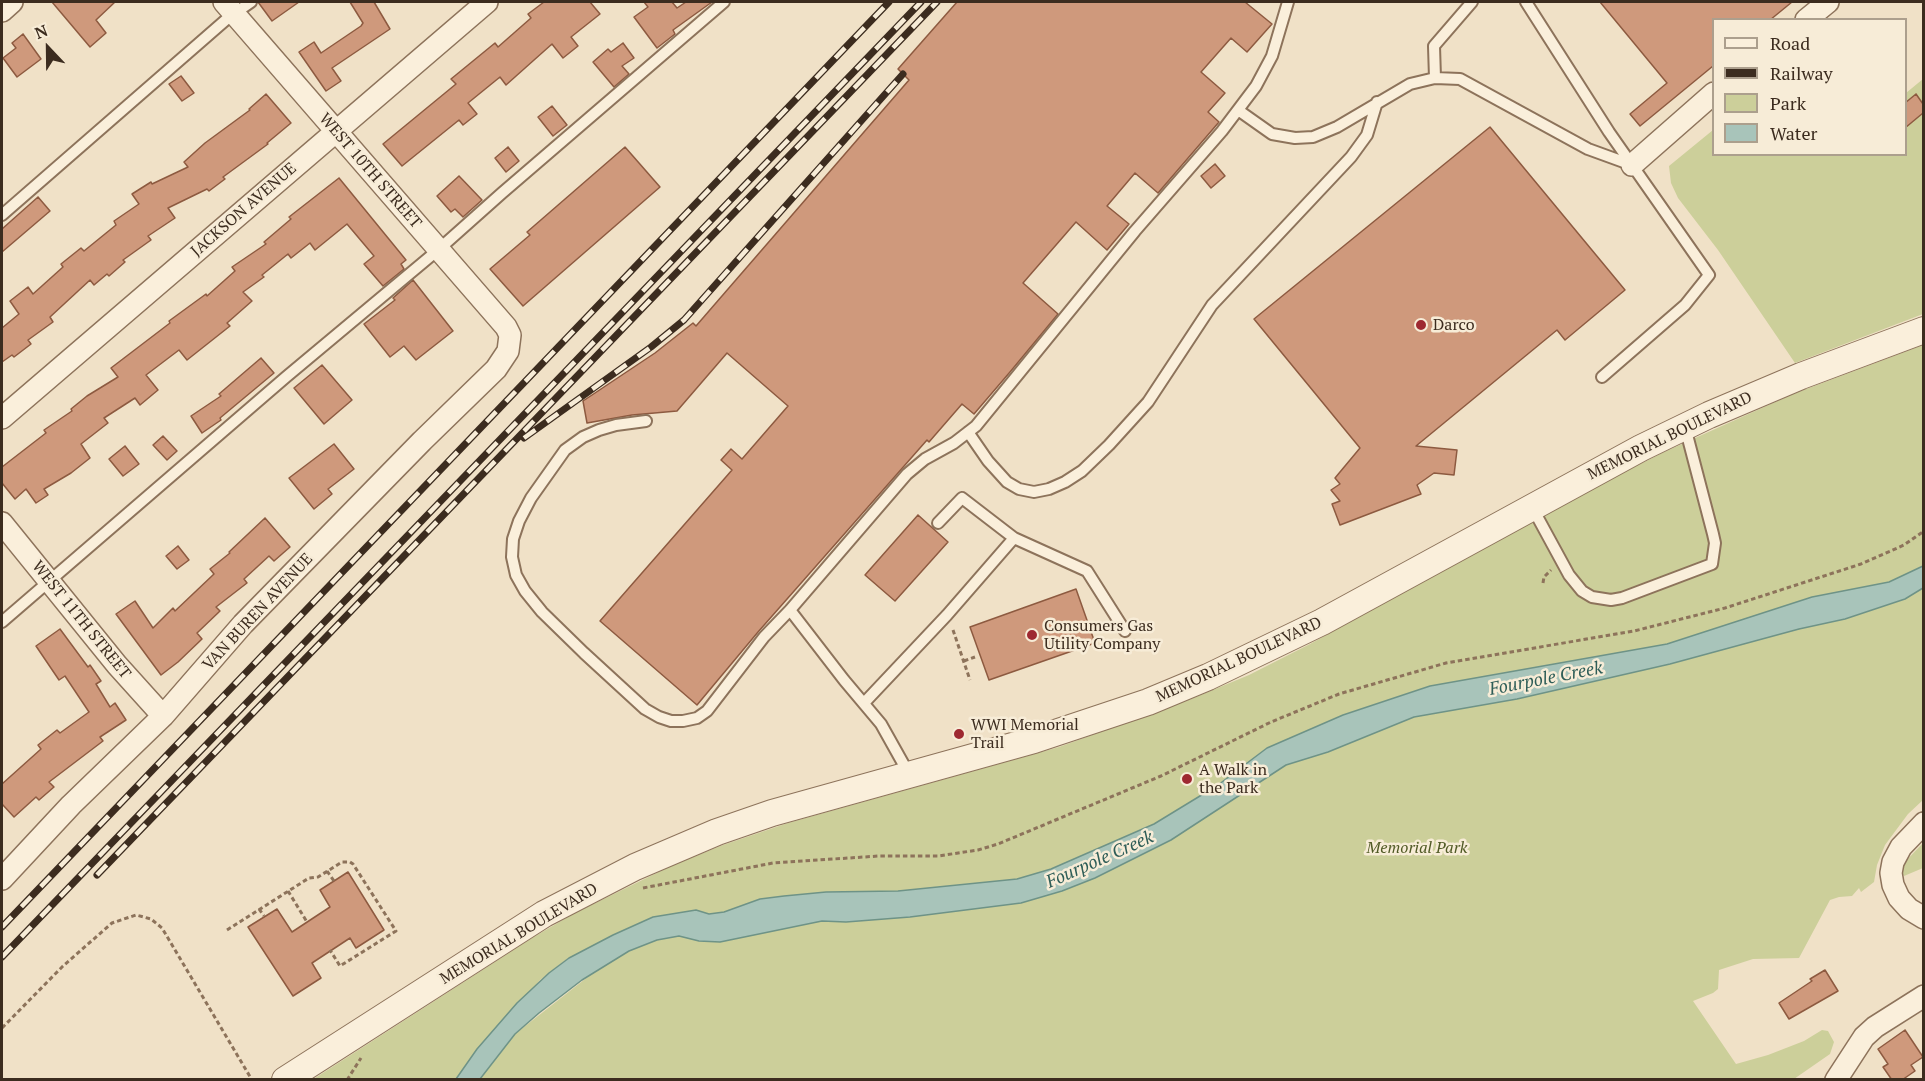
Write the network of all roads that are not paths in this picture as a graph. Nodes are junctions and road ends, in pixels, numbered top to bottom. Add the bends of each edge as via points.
1 (12, 2) edge
2 (487, 2) edge
3 (724, 2) edge
4 (1288, 2) edge
5 (1472, 2) edge
6 (1526, 2) edge
7 (1828, 2) edge
8 (236, 5) edge
9 (2, 11) edge
10 (1808, 18) edge
11 (1435, 78) junction
12 (1712, 94) edge
13 (1377, 102) junction
14 (1238, 110) junction
15 (336, 132) junction
16 (1632, 165) junction
17 (2, 215) edge
18 (438, 250) junction
19 (1923, 330) edge
20 (510, 342) joint
21 (1602, 377) dead end
22 (2, 418) edge
23 (646, 421) dead end
24 (1685, 427) junction
25 (968, 432) junction
26 (1531, 506) junction
27 (938, 523) dead end
28 (2, 524) edge
29 (1014, 538) junction
30 (48, 581) junction
31 (790, 610) junction
32 (2, 622) edge
33 (1125, 631) dead end
34 (864, 703) junction
35 (163, 716) junction
36 (909, 774) junction
37 (1923, 823) edge
38 (2, 879) edge
39 (1923, 918) edge
40 (1923, 996) edge
41 (285, 1080) edge
42 (1836, 1080) edge

1 - 9 street
2 - 15 street, JACKSON AVENUE
3 - 18 lane
4 - 14 lane via 1272,56
5 - 11 lane via 1434,46
6 - 16 lane
7 - 10 street
8 - 15 street, WEST 10TH STREET
8 - 17 lane
11 - 13 lane via 1410,84
11 - 16 lane via 1460,80 1588,149
12 - 16 street
13 - 14 lane via 1313,137 1272,134
13 - 25 lane via 1367,135 1351,157 1212,305 1148,402 1082,471 1049,489 1019,489 988,461
14 - 25 lane
15 - 18 street, WEST 10TH STREET
15 - 22 street, JACKSON AVENUE
16 - 21 lane via 1708,275 1685,305
18 - 20 street, WEST 10TH STREET via 506,327
18 - 30 lane
19 - 24 street, MEMORIAL BOULEVARD via 1801,376
20 - 35 street, VAN BUREN AVENUE via 496,369 243,624
23 - 31 lane via 616,425 582,437 553,464 531,498 513,539 516,575 525,591 542,612 645,709 671,721 683,721 707,711
24 - 26 street, MEMORIAL BOULEVARD
24 - 26 lane via 1713,534 1712,564 1622,598 1592,597 1569,575
25 - 31 lane via 907,474
26 - 36 street, MEMORIAL BOULEVARD via 1322,622 1208,677 1091,723
27 - 29 lane via 962,498
28 - 30 street, WEST 11TH STREET
29 - 33 lane via 1087,571
29 - 34 lane
30 - 32 lane
30 - 35 street, WEST 11TH STREET
31 - 34 lane
34 - 36 lane via 888,734
35 - 38 street, VAN BUREN AVENUE
36 - 41 street, MEMORIAL BOULEVARD via 772,813 635,867 544,914
37 - 39 street via 1901,847 1891,873 1899,898
40 - 42 street via 1864,1037

